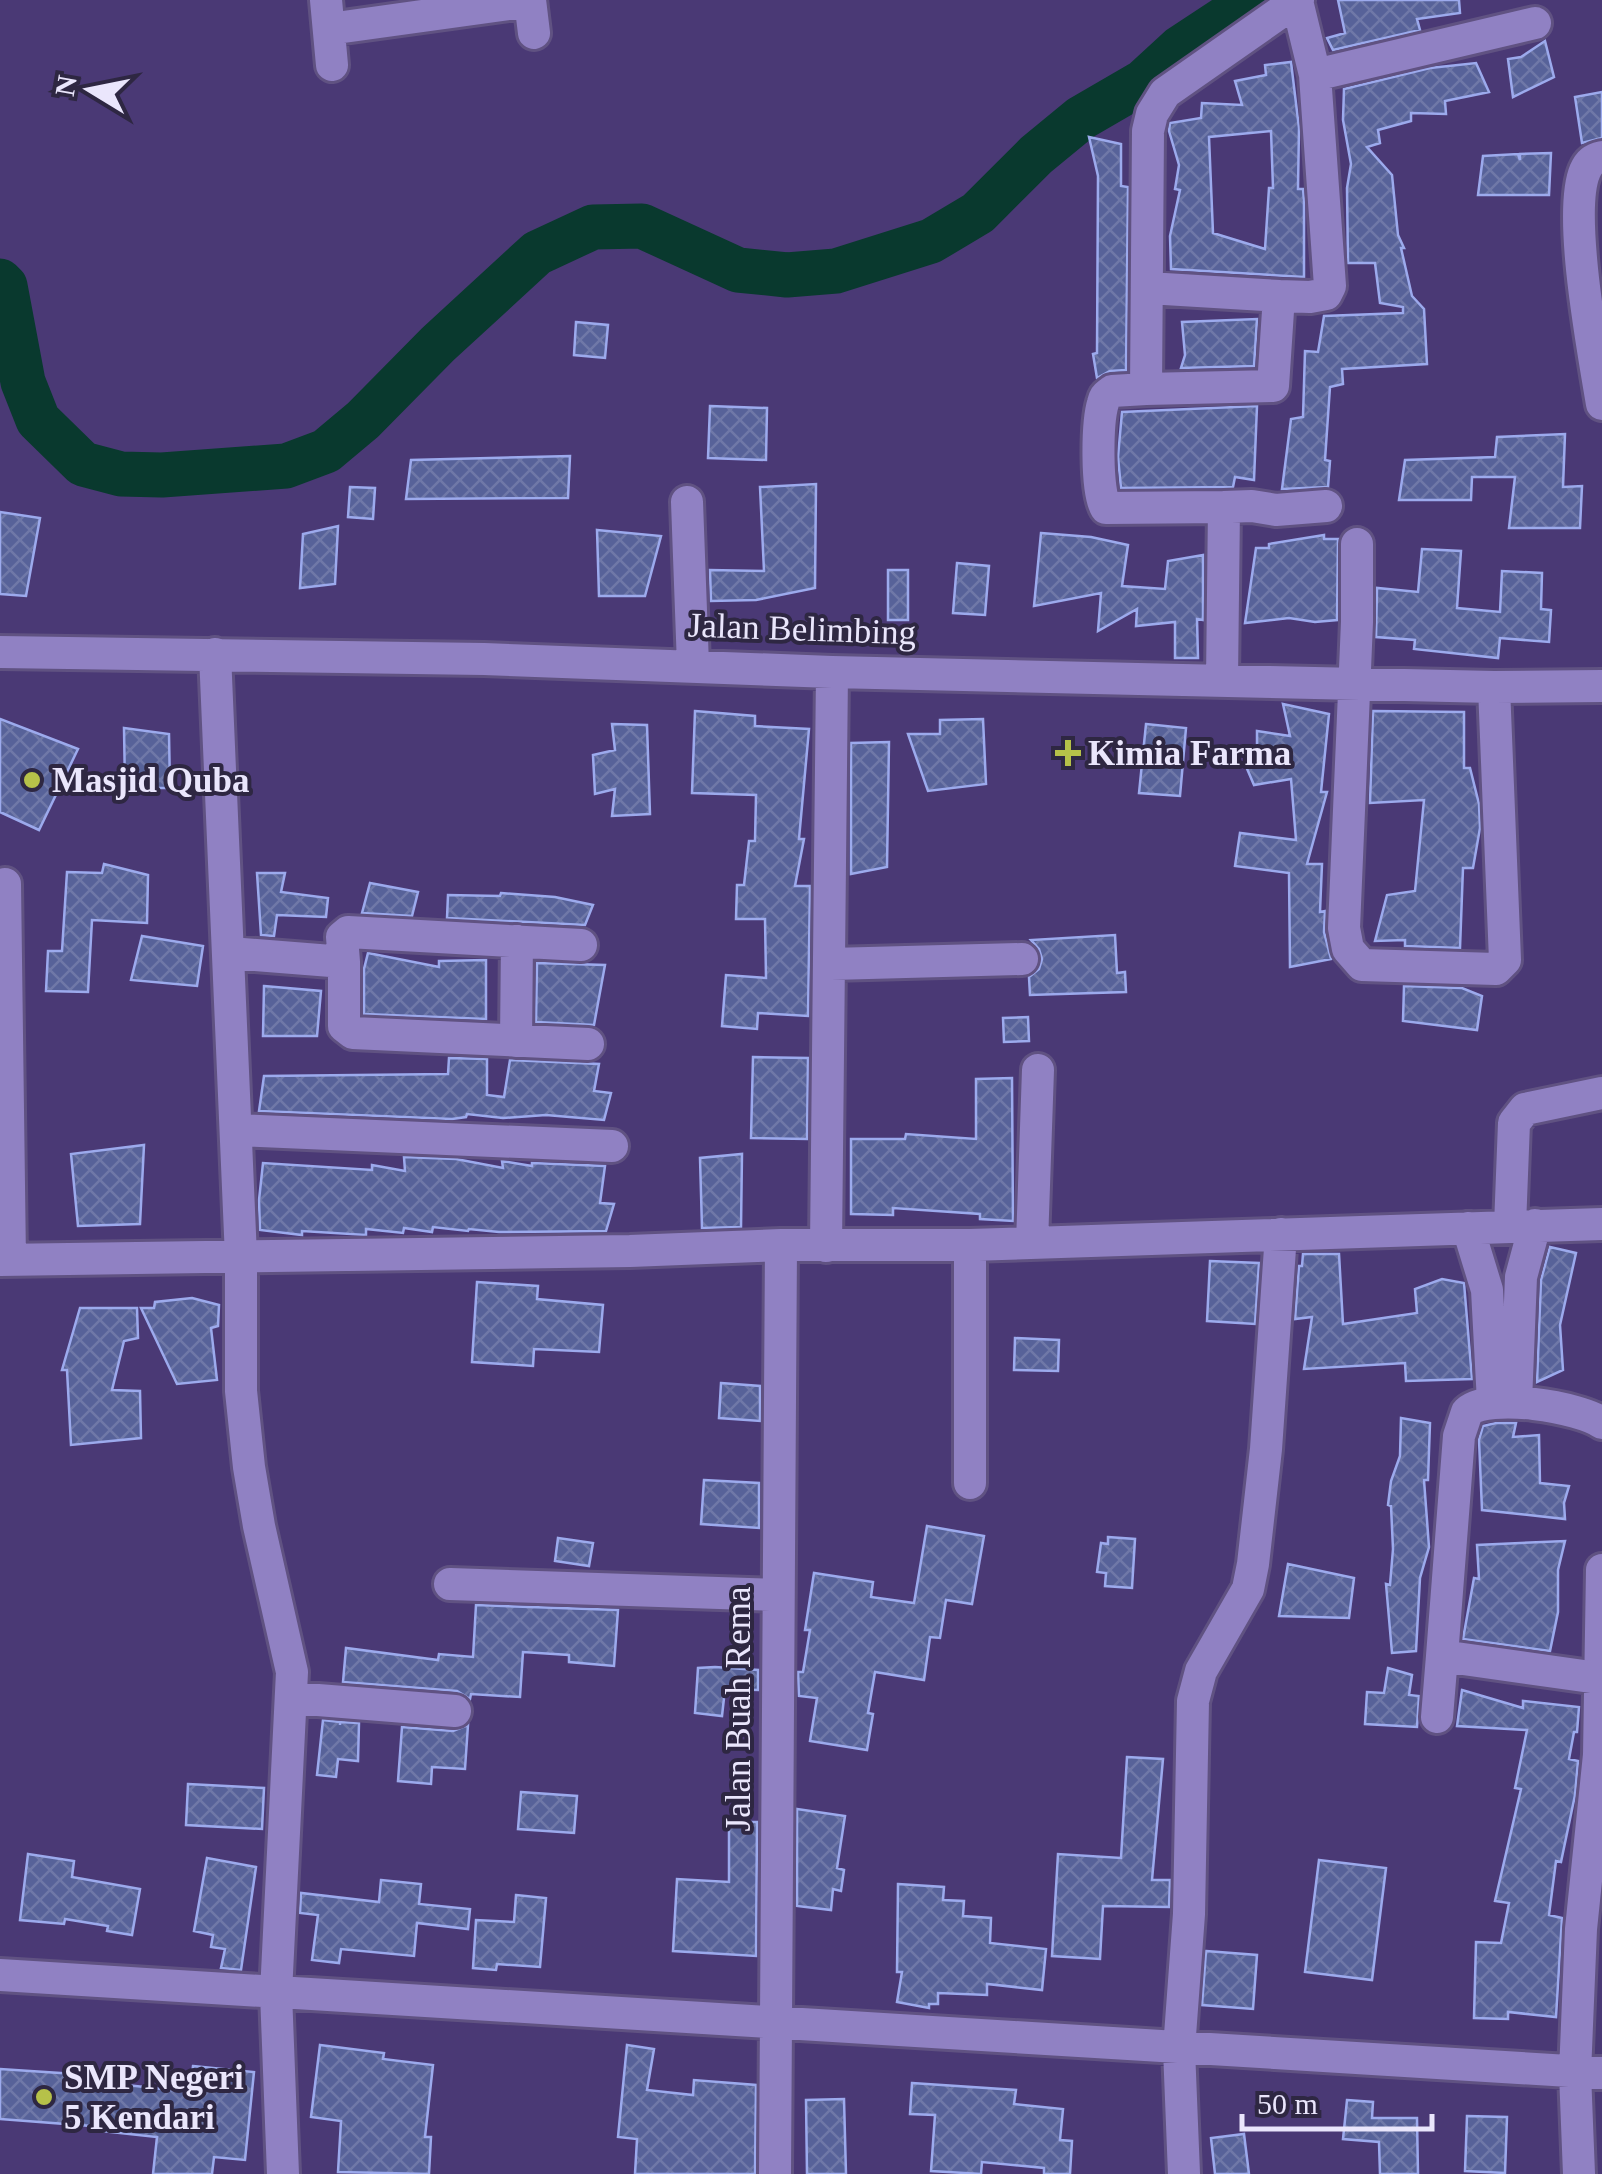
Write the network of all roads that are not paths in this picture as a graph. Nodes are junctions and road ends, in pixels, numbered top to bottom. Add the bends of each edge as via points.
1 (1298, 0) edge
2 (531, 11) edge
3 (327, 14) edge
4 (1535, 23) dead end
5 (332, 65) dead end
6 (1316, 75) junction
7 (1602, 156) edge
8 (1148, 288) junction
9 (1278, 296) junction
10 (1146, 389) junction
11 (1602, 404) edge
12 (687, 502) dead end
13 (1326, 506) dead end
14 (1224, 508) junction
15 (1356, 544) dead end
16 (0, 652) edge
17 (215, 654) junction
18 (692, 665) junction
19 (832, 672) junction
20 (1222, 680) junction
21 (1354, 684) junction
22 (1602, 686) edge
23 (1494, 687) junction
24 (5, 884) dead end
25 (516, 941) junction
26 (581, 945) dead end
27 (230, 954) junction
28 (1022, 959) dead end
29 (344, 962) junction
30 (831, 964) junction
31 (516, 1041) junction
32 (588, 1044) dead end
33 (1038, 1070) dead end
34 (1602, 1093) edge
35 (236, 1130) junction
36 (612, 1146) dead end
37 (1602, 1224) edge
38 (1522, 1225) junction
39 (1468, 1228) junction
40 (1281, 1234) junction
41 (1032, 1243) junction
42 (782, 1245) junction
43 (970, 1245) junction
44 (826, 1246) junction
45 (241, 1257) junction
46 (5, 1260) edge
47 (1505, 1402) junction
48 (1602, 1423) edge
49 (970, 1483) dead end
50 (1602, 1570) edge
51 (450, 1584) dead end
52 (778, 1595) junction
53 (1442, 1656) junction
54 (1598, 1678) junction
55 (293, 1698) junction
56 (454, 1711) dead end
57 (1437, 1717) dead end
58 (1595, 1856) edge
59 (0, 1975) edge
60 (276, 1993) junction
61 (777, 2023) junction
62 (1179, 2049) junction
63 (1588, 2073) edge
64 (283, 2174) edge
65 (775, 2174) edge
66 (1184, 2174) edge
67 (1579, 2174) edge

1 - 6 street
1 - 8 street via 1156,105 1148,131
2 - 3 street
3 - 5 street
4 - 6 street
6 - 9 street via 1330,286 1321,296
7 - 11 street via 1584,173 1580,214
8 - 9 street
8 - 10 street
9 - 10 street via 1286,385
10 - 14 street via 1112,390 1103,404 1102,504 1109,510
12 - 18 street
13 - 14 street
14 - 20 street
15 - 21 street
16 - 17 street, Jalan Belimbing
17 - 18 street, Jalan Belimbing
17 - 27 street
18 - 19 street, Jalan Belimbing
19 - 20 street, Jalan Belimbing
19 - 30 street
20 - 21 street, Jalan Belimbing
21 - 23 street, Jalan Belimbing
21 - 23 street via 1344,928 1352,957 1368,966 1496,969 1504,960
22 - 23 street, Jalan Belimbing
24 - 46 street
25 - 26 street
25 - 29 street via 348,932 342,938
25 - 31 street
27 - 29 street
27 - 35 street
28 - 30 street
29 - 31 street via 348,1031
30 - 44 street
31 - 32 street
33 - 41 street
34 - 38 street via 1525,1110 1514,1123
35 - 36 street
35 - 45 street
37 - 38 street
38 - 39 street
38 - 47 street
39 - 40 street
39 - 47 street via 1487,1290
40 - 41 street
40 - 62 street via 1253,1564 1248,1590 1201,1670 1193,1702
41 - 43 street
42 - 44 street
42 - 45 street
42 - 52 street, Jalan Buah Rema
43 - 44 street
43 - 49 street
45 - 46 street
45 - 55 street via 248,1467
47 - 48 street via 1589,1415
47 - 53 street via 1471,1407 1459,1436
50 - 54 street
51 - 52 street
52 - 61 street, Jalan Buah Rema
53 - 54 street
53 - 57 street
54 - 58 street
55 - 56 street
55 - 60 street
58 - 63 street
59 - 60 street
60 - 61 street
60 - 64 street
61 - 62 street
61 - 65 street, Jalan Buah Rema
62 - 63 street
62 - 66 street
63 - 67 street

